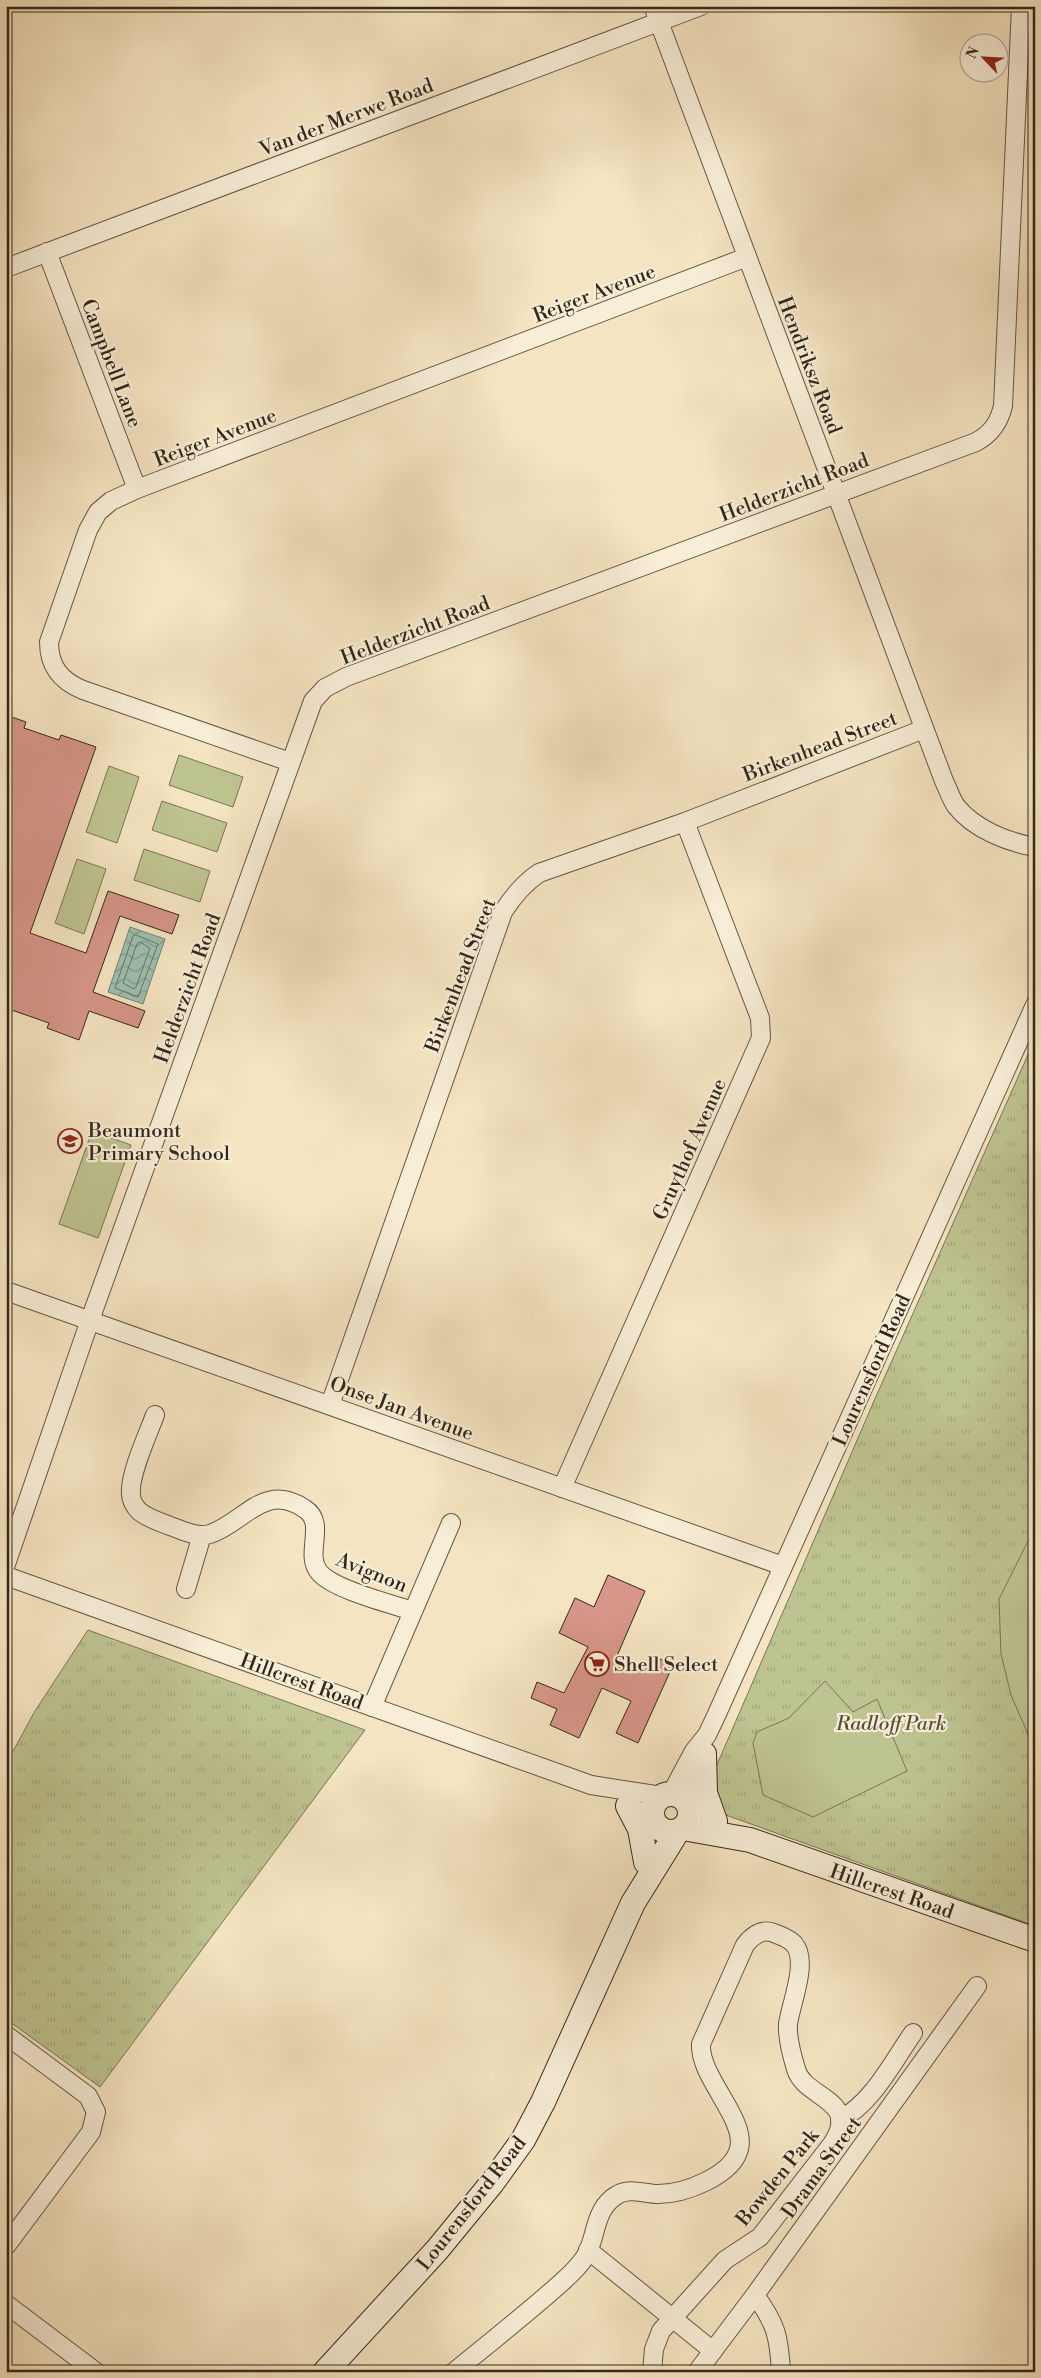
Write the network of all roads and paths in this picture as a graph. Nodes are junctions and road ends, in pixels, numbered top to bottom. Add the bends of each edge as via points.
1 (701, 6) edge
2 (1021, 6) edge
3 (656, 14) edge
4 (47, 252) junction
5 (747, 257) junction
6 (6, 268) edge
7 (138, 489) junction
8 (836, 494) junction
9 (924, 729) junction
10 (290, 762) junction
11 (685, 822) junction
12 (1030, 849) edge
13 (1035, 1004) edge
14 (6, 1290) edge
15 (90, 1320) junction
16 (330, 1406) junction
17 (155, 1415) dead end
18 (562, 1488) junction
19 (451, 1523) dead end
20 (202, 1535) junction
21 (6, 1564) edge
22 (784, 1566) junction
23 (6, 1576) edge
24 (186, 1589) dead end
25 (413, 1611) junction
26 (372, 1706) junction
27 (705, 1745) junction
28 (598, 1786) junction
29 (628, 1806) junction
30 (679, 1811) junction
31 (715, 1821) junction
32 (654, 1822) junction
33 (750, 1840) junction
34 (646, 1862) junction
35 (633, 1903) junction
36 (1035, 1940) edge
37 (977, 1986) dead end
38 (914, 2033) dead end
39 (6, 2035) edge
40 (840, 2120) junction
41 (6, 2246) edge
42 (588, 2250) junction
43 (756, 2295) junction
44 (6, 2304) edge
45 (673, 2318) junction
46 (712, 2350) junction
47 (96, 2372) edge
48 (326, 2372) edge
49 (454, 2372) edge
50 (652, 2372) edge
51 (697, 2372) edge
52 (780, 2372) edge

1 - 3 street, Van der Merwe Road
2 - 8 street, Helderzicht Road via 1001,416 991,432 976,442
3 - 4 street, Van der Merwe Road
3 - 5 street, Hendriksz Road
4 - 6 street, Van der Merwe Road
4 - 7 street, Campbell Lane
5 - 7 street, Reiger Avenue
5 - 8 street, Hendriksz Road
7 - 10 street, Reiger Avenue via 111,501 98,512 88,530 49,642 49,655 54,667 61,677 83,690
8 - 9 street, Hendriksz Road
8 - 10 street, Helderzicht Road via 346,677 325,688 310,707
9 - 11 street, Birkenhead Street
9 - 12 street, Hendriksz Road via 955,804 965,816 988,831
10 - 15 street, Helderzicht Road
11 - 16 street, Birkenhead Street via 539,873 520,888 503,912
11 - 18 street, Gruythof Avenue via 760,1018 761,1038
13 - 22 street, Lourensford Road
14 - 15 street, Onse Jan Avenue
15 - 16 street, Onse Jan Avenue
15 - 21 street, Helderzicht Road
16 - 18 street, Onse Jan Avenue
17 - 20 street via 133,1477 130,1494 133,1503 151,1518
18 - 22 street, Onse Jan Avenue
19 - 25 street, Avignon
20 - 24 street
20 - 25 street, Avignon via 214,1532 267,1500 289,1502 306,1509 315,1524 314,1560 319,1573 337,1585
22 - 27 street, Lourensford Road
23 - 26 street, Hillcrest Road
25 - 26 street, Avignon
26 - 28 street, Hillcrest Road
27 - 30 street, Lourensford Road via 694,1751
27 - 31 street via 705,1793
28 - 29 street, Hillcrest Road
28 - 30 street, Hillcrest Road
29 - 32 street, Hillcrest Road
29 - 34 street via 640,1830
30 - 31 street, Hillcrest Road
30 - 32 street via 666,1832
30 - 33 street, Hillcrest Road
30 - 35 street, Lourensford Road
31 - 33 street, Hillcrest Road
32 - 34 street, Lourensford Road
33 - 36 street, Hillcrest Road
34 - 35 street, Lourensford Road
35 - 48 street, Lourensford Road via 523,2140 437,2250
37 - 43 street, Drama Street
38 - 40 street, Bowden Park via 867,2099
39 - 41 street via 88,2096 96,2112 91,2132
40 - 42 street, Bowden Park via 833,2104 806,2084 795,2068 788,2026 801,1962 798,1949 789,1939 770,1932 756,1935 745,1945 701,2044 703,2062 739,2130 738,2153 727,2168 705,2183 660,2194 631,2191 618,2194 598,2219
40 - 45 street, Bowden Park via 837,2136 771,2224 760,2237 725,2260
42 - 45 street
42 - 49 street, Bowden Park via 562,2281
43 - 46 street, Drama Street
43 - 52 street via 771,2316 777,2332
44 - 47 street
45 - 46 street
45 - 50 street, Bowden Park via 656,2340
46 - 51 street, Drama Street

